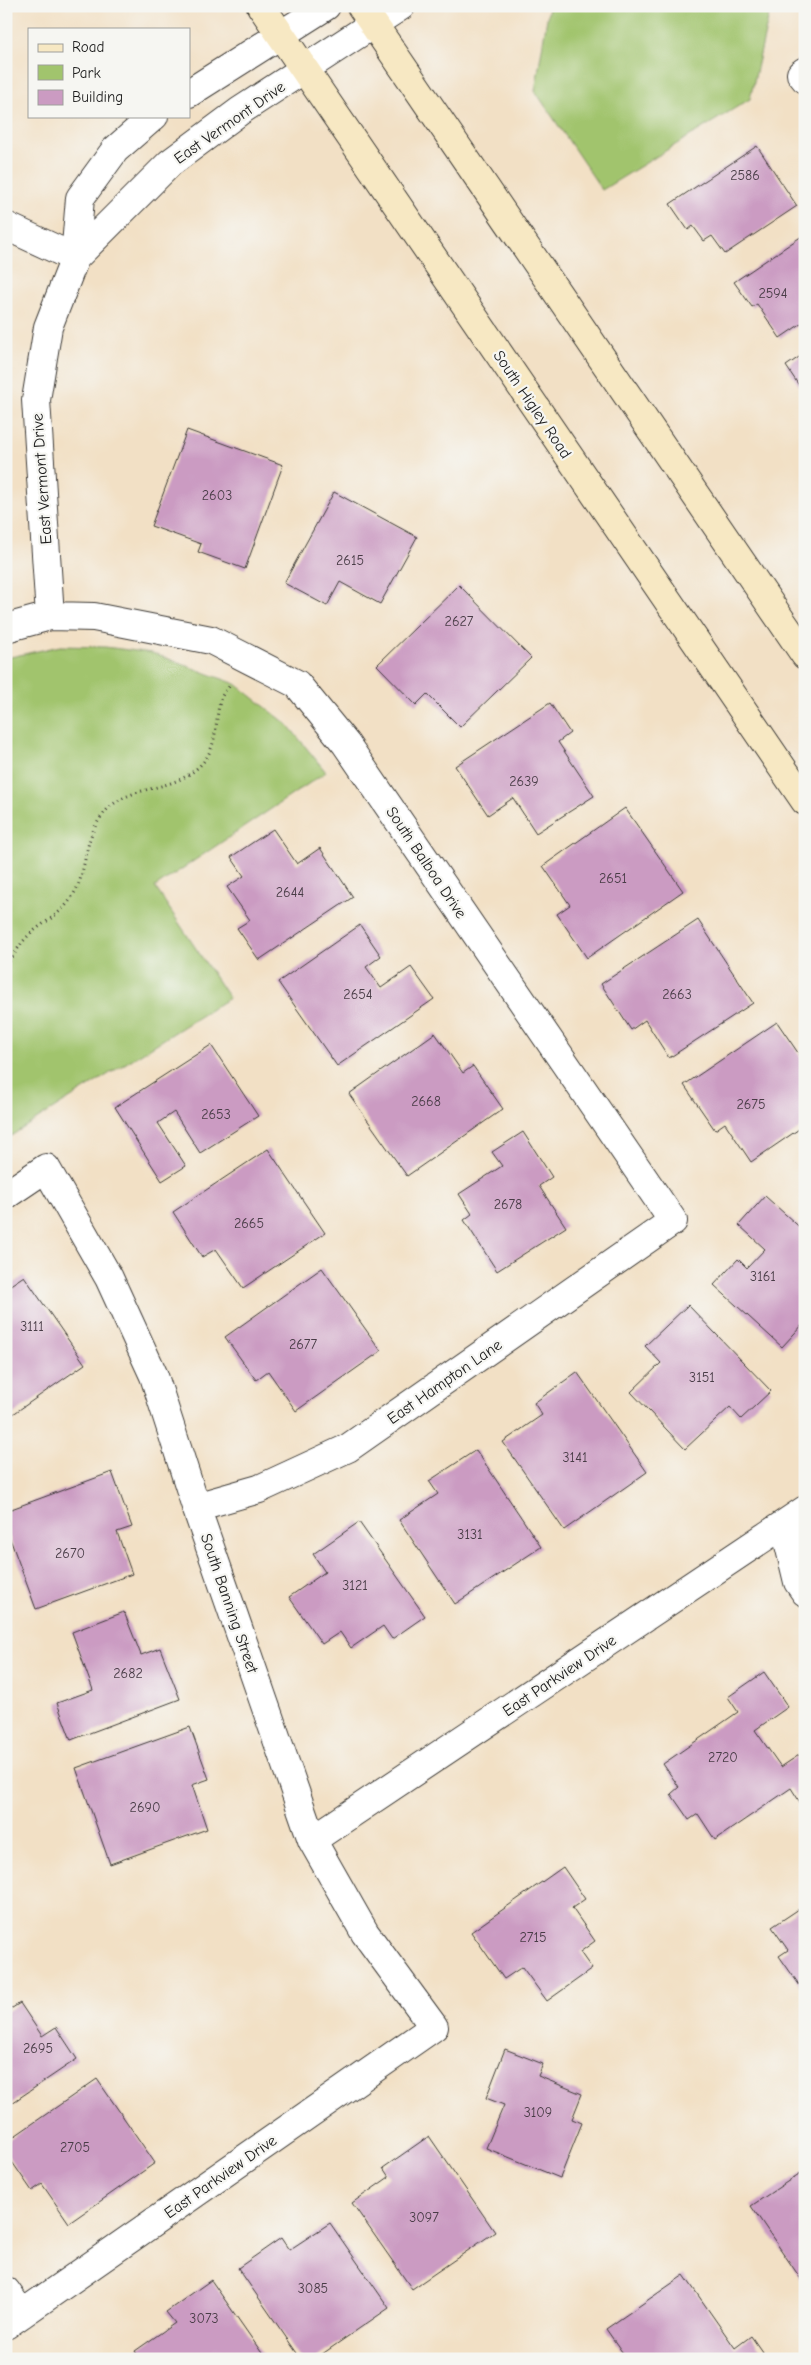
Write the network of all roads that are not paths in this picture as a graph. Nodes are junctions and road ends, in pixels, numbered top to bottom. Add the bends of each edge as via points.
1 (262, 6) edge
2 (326, 6) edge
3 (401, 6) edge
4 (367, 16) edge
5 (281, 34) junction
6 (305, 70) junction
7 (190, 91) edge
8 (152, 118) edge
9 (6, 226) edge
10 (75, 258) junction
11 (50, 616) junction
12 (6, 628) edge
13 (805, 655) edge
14 (805, 801) edge
15 (6, 1195) edge
16 (673, 1221) joint
17 (196, 1507) junction
18 (798, 1524) edge
19 (805, 1592) edge
20 (312, 1840) junction
21 (434, 2027) joint
22 (6, 2291) edge
23 (14, 2319) edge

1 - 5 main road, South Higley Road
2 - 5 street
3 - 4 street, East Vermont Drive
4 - 6 street, East Vermont Drive
4 - 13 main road
5 - 6 main road, South Higley Road
5 - 7 street
6 - 10 street, East Vermont Drive via 240,111 170,163
6 - 14 main road, South Higley Road
8 - 10 street, East Vermont Drive via 115,150 80,198
9 - 10 street
10 - 11 street, East Vermont Drive via 48,327 36,400
11 - 12 street
11 - 16 street, South Balboa Drive via 94,617 211,640 298,684 346,744
15 - 17 street, South Banning Street via 46,1168 109,1278 154,1376
16 - 17 street, East Hampton Lane via 348,1448 260,1489
17 - 20 street, South Banning Street
18 - 19 street via 798,1582
18 - 20 street, East Parkview Drive
20 - 21 street, South Banning Street via 365,1933
21 - 23 street, East Parkview Drive
22 - 23 street

